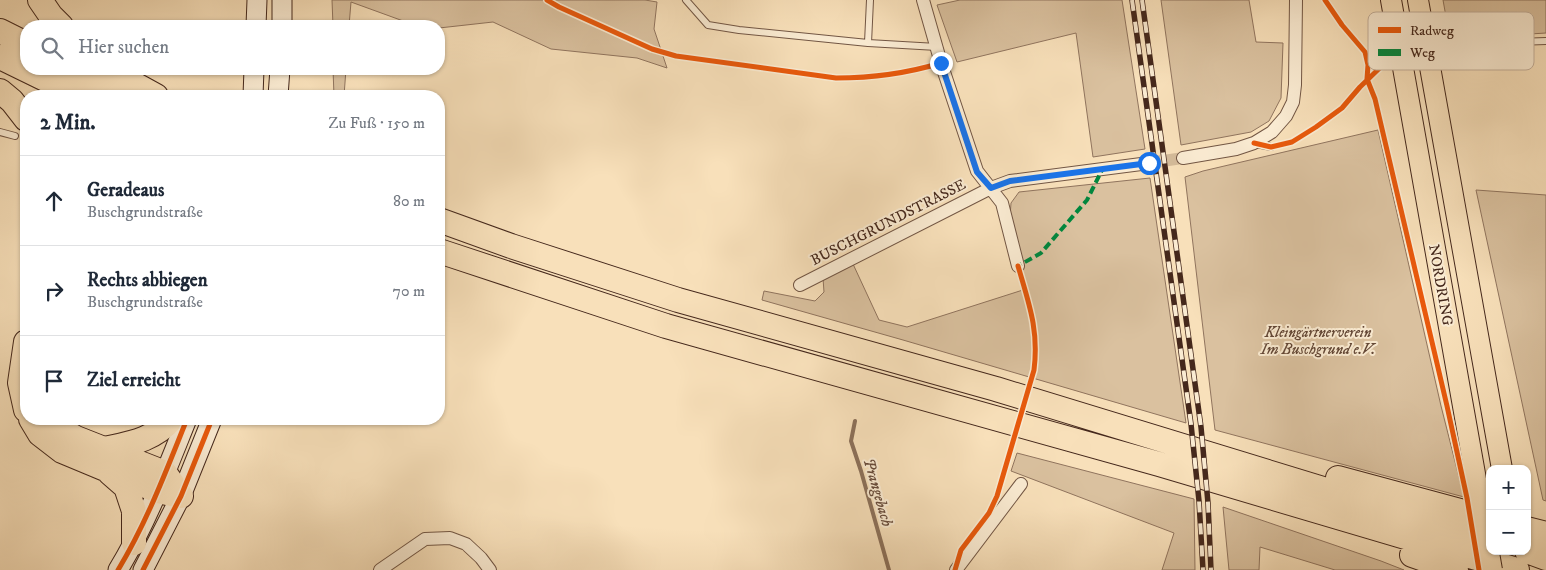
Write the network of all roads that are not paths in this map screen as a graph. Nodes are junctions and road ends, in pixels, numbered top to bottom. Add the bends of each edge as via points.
1 (40, 0) edge
2 (257, 0) edge
3 (282, 0) edge
4 (686, 0) edge
5 (870, 0) edge
6 (923, 0) edge
7 (1296, 0) edge
8 (55, 20) edge
9 (256, 20) edge
10 (282, 20) edge
11 (0, 31) edge
12 (20, 41) edge
13 (868, 44) junction
14 (937, 48) junction
15 (0, 57) edge
16 (20, 67) edge
17 (1404, 70) edge
18 (1431, 70) edge
19 (37, 75) edge
20 (85, 75) edge
21 (118, 75) edge
22 (254, 75) edge
23 (280, 75) edge
24 (68, 90) edge
25 (117, 90) edge
26 (145, 90) edge
27 (253, 90) edge
28 (278, 90) edge
29 (0, 91) edge
30 (20, 125) edge
31 (20, 128) edge
32 (0, 132) edge
33 (1254, 143) junction
34 (1271, 147) dead end
35 (1183, 158) tunnel mouth
36 (1149, 163) tunnel mouth
37 (991, 188) junction
38 (445, 222) edge
39 (445, 253) edge
40 (1018, 266) dead end
41 (800, 285) dead end
42 (35, 425) edge
43 (53, 425) edge
44 (167, 425) edge
45 (185, 425) edge
46 (210, 425) edge
47 (1187, 448) junction
48 (105, 449) junction
49 (1159, 464) junction
50 (1501, 465) edge
51 (109, 472) junction
52 (162, 482) junction
53 (1021, 484) dead end
54 (181, 496) junction
55 (1485, 510) edge
56 (1531, 530) edge
57 (1546, 534) edge
58 (1486, 539) edge
59 (134, 543) junction
60 (1531, 552) edge
61 (1517, 555) edge
62 (1546, 558) edge
63 (118, 570) edge
64 (143, 570) edge
65 (380, 570) edge
66 (490, 570) edge
67 (956, 570) edge
68 (1456, 570) edge
69 (1492, 570) edge
70 (1518, 570) edge

1 - 8 highway
2 - 9 main road
3 - 10 main road
4 - 13 lane via 708,25
5 - 13 lane
6 - 14 street, BUSCHGRUNDSTRASSE
7 - 33 street via 1292,102 1286,116 1272,132
11 - 12 highway
13 - 14 lane
14 - 37 street, BUSCHGRUNDSTRASSE via 977,172
15 - 16 highway
17 - 55 main road, NORDRING
18 - 50 main road, NORDRING
19 - 24 highway
20 - 25 highway
21 - 26 highway
22 - 27 main road
23 - 28 main road
29 - 30 highway via 12,101
31 - 32 lane
33 - 34 lane
33 - 35 street
36 - 37 street, BUSCHGRUNDSTRASSE via 1010,181
37 - 40 street, BUSCHGRUNDSTRASSE via 1002,203
37 - 41 street, BUSCHGRUNDSTRASSE
38 - 47 highway via 678,300 987,386
39 - 49 highway via 666,326
42 - 51 highway via 40,434 62,452
43 - 48 highway
44 - 48 highway via 140,441
45 - 52 main road
46 - 54 main road
47 - 55 highway via 1310,470
47 - 58 highway
48 - 52 highway
49 - 68 highway via 1243,498
49 - 70 highway
51 - 52 highway
51 - 59 highway via 126,487 134,511
52 - 54 highway
52 - 59 main road
53 - 67 street
54 - 64 main road
55 - 69 main road, NORDRING, bridge
56 - 57 highway
59 - 63 main road
60 - 62 highway
61 - 70 main road
65 - 66 street via 426,539 450,538 466,544

